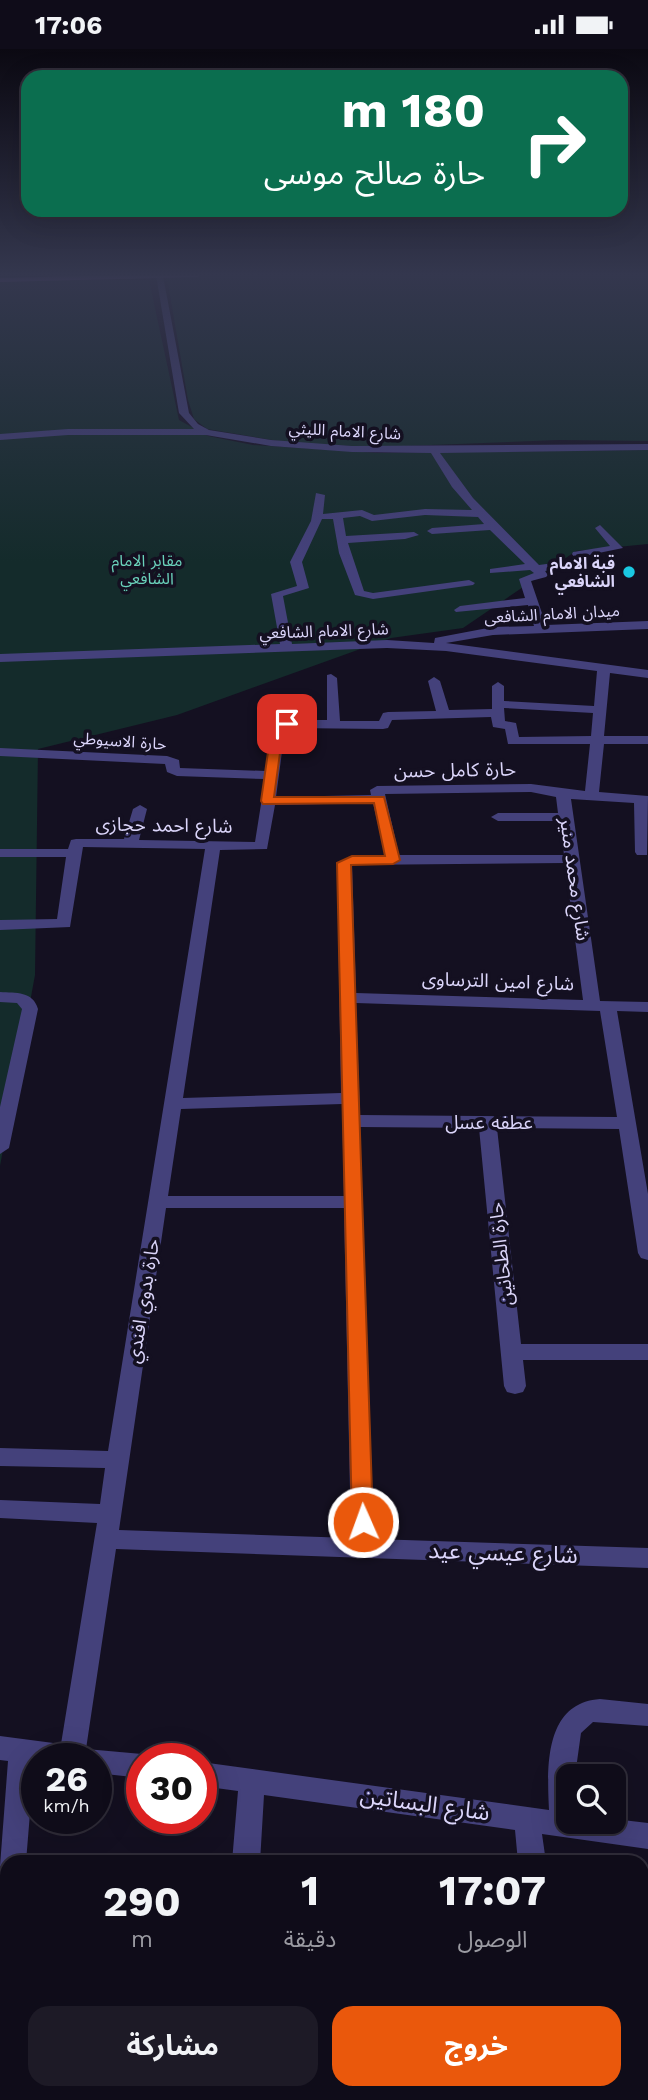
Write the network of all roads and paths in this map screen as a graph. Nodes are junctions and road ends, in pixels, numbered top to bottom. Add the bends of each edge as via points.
1 (176, 371) edge
2 (206, 432) junction
3 (0, 437) edge
4 (648, 446) edge
5 (434, 450) junction
6 (320, 495) dead end
7 (483, 514) junction
8 (337, 516) junction
9 (317, 517) junction
10 (495, 526) junction
11 (600, 528) dead end
12 (432, 531) dead end
13 (414, 535) dead end
14 (341, 540) junction
15 (534, 568) junction
16 (494, 572) dead end
17 (469, 583) dead end
18 (532, 601) junction
19 (460, 610) dead end
20 (648, 625) edge
21 (541, 629) junction
22 (416, 645) junction
23 (287, 648) junction
24 (0, 658) edge
25 (604, 668) junction
26 (648, 674) edge
27 (331, 678) dead end
28 (434, 681) dead end
29 (498, 686) dead end
30 (498, 709) junction
31 (600, 710) junction
32 (444, 715) junction
33 (334, 725) junction
34 (648, 740) edge
35 (598, 741) junction
36 (0, 752) edge
37 (270, 775) junction
38 (563, 794) junction
39 (592, 796) junction
40 (379, 799) junction
41 (645, 800) edge
42 (267, 801) junction
43 (140, 809) dead end
44 (498, 817) dead end
45 (566, 817) junction
46 (130, 845) junction
47 (213, 845) junction
48 (642, 852) dead end
49 (0, 853) edge
50 (74, 853) junction
51 (572, 859) junction
52 (393, 860) junction
53 (0, 925) edge
54 (0, 997) edge
55 (348, 998) junction
56 (600, 1005) junction
57 (648, 1007) edge
58 (351, 1098) junction
59 (173, 1104) junction
60 (352, 1121) junction
61 (487, 1122) junction
62 (627, 1123) junction
63 (0, 1148) edge
64 (158, 1202) junction
65 (354, 1202) junction
66 (645, 1209) edge
67 (648, 1253) edge
68 (512, 1352) junction
69 (648, 1352) edge
70 (515, 1386) dead end
71 (0, 1457) edge
72 (118, 1460) junction
73 (0, 1509) edge
74 (110, 1514) junction
75 (105, 1539) junction
76 (363, 1549) junction
77 (648, 1557) edge
78 (648, 1715) edge
79 (85, 1743) edge
80 (11, 1749) edge
81 (562, 1764) edge
82 (217, 1776) edge
83 (252, 1781) junction
84 (527, 1818) junction
85 (556, 1822) edge
86 (626, 1833) edge
87 (648, 1836) edge
88 (12, 1855) edge
89 (247, 1855) edge
90 (532, 1855) edge

1 - 2 street via 184,413
2 - 3 street, شارع الامام الليثي
2 - 5 street, شارع الامام الليثي via 312,447
4 - 5 street, شارع الامام الليثي
5 - 7 street
6 - 9 street
7 - 8 street
7 - 10 street
8 - 9 street
8 - 14 street
9 - 23 street via 296,562 302,589 277,594
10 - 12 street
10 - 15 street
11 - 15 street via 618,548 577,554 580,563
13 - 14 street
14 - 17 street via 359,593 373,596
15 - 16 street
15 - 18 street via 541,576 525,579
18 - 19 street
18 - 21 street
20 - 21 street, ميدان الامام الشافعى
21 - 22 street, ميدان الامام الشافعى via 493,631
22 - 23 street, شارع الامام الشافعي
22 - 25 street, شارع الامام الشافعي
23 - 24 street, شارع الامام الشافعي
25 - 26 street, شارع الامام الشافعي
25 - 31 street, شارع محمد منير
27 - 33 street
28 - 32 street
29 - 30 street
30 - 31 street
30 - 32 street
30 - 35 street via 499,725 511,727 513,741
31 - 35 street, شارع محمد منير
32 - 33 street via 388,716 383,725
33 - 37 street via 279,727
34 - 35 street
35 - 39 street, شارع محمد منير
36 - 37 street, حارة الاسيوطي via 167,760 177,772
37 - 42 street
38 - 39 street
38 - 40 street, حارة كامل حسن via 531,788 377,790
38 - 45 street, شارع محمد منير
39 - 41 street
40 - 42 street
40 - 52 street, حارة كامل حسن
41 - 48 street
42 - 47 street, شارع احمد حجازى via 262,846
43 - 46 street
44 - 45 street
45 - 51 street, شارع محمد منير
46 - 47 street, شارع احمد حجازى
46 - 50 street, شارع احمد حجازى via 76,843
47 - 59 street, حارة بدوي افندي
49 - 50 street, شارع احمد حجازى
50 - 53 street, شارع احمد حجازى via 64,925
51 - 52 street
51 - 56 street, شارع محمد منير
52 - 55 street via 344,863
54 - 63 street via 21,998 30,1009
55 - 56 street, شارع امين الترساوى
55 - 58 street
56 - 57 street, شارع امين الترساوى
56 - 62 street, شارع محمد منير
58 - 59 street
58 - 60 street
59 - 64 street, حارة بدوي افندي
60 - 61 street, عطفه عسل
60 - 65 street
61 - 62 street, عطفه عسل
61 - 68 street, حارة الطحانين
62 - 66 street, شارع محمد منير
64 - 65 street
64 - 72 street, حارة بدوي افندي
65 - 76 street
66 - 67 street, شارع محمد منير
68 - 69 street
68 - 70 street, حارة الطحانين
71 - 72 street
72 - 74 street, حارة بدوي افندي
73 - 74 street
74 - 75 street, حارة بدوي افندي
75 - 76 street, شارع عيسي عيد
75 - 79 street, حارة بدوي افندي
76 - 77 street, شارع عيسي عيد
78 - 81 street via 592,1711 575,1718 567,1732
80 - 88 street
82 - 83 street, شارع البساتين
83 - 84 street, شارع البساتين
83 - 89 street
84 - 85 street, شارع البساتين
84 - 90 street
86 - 87 street, شارع البساتين

